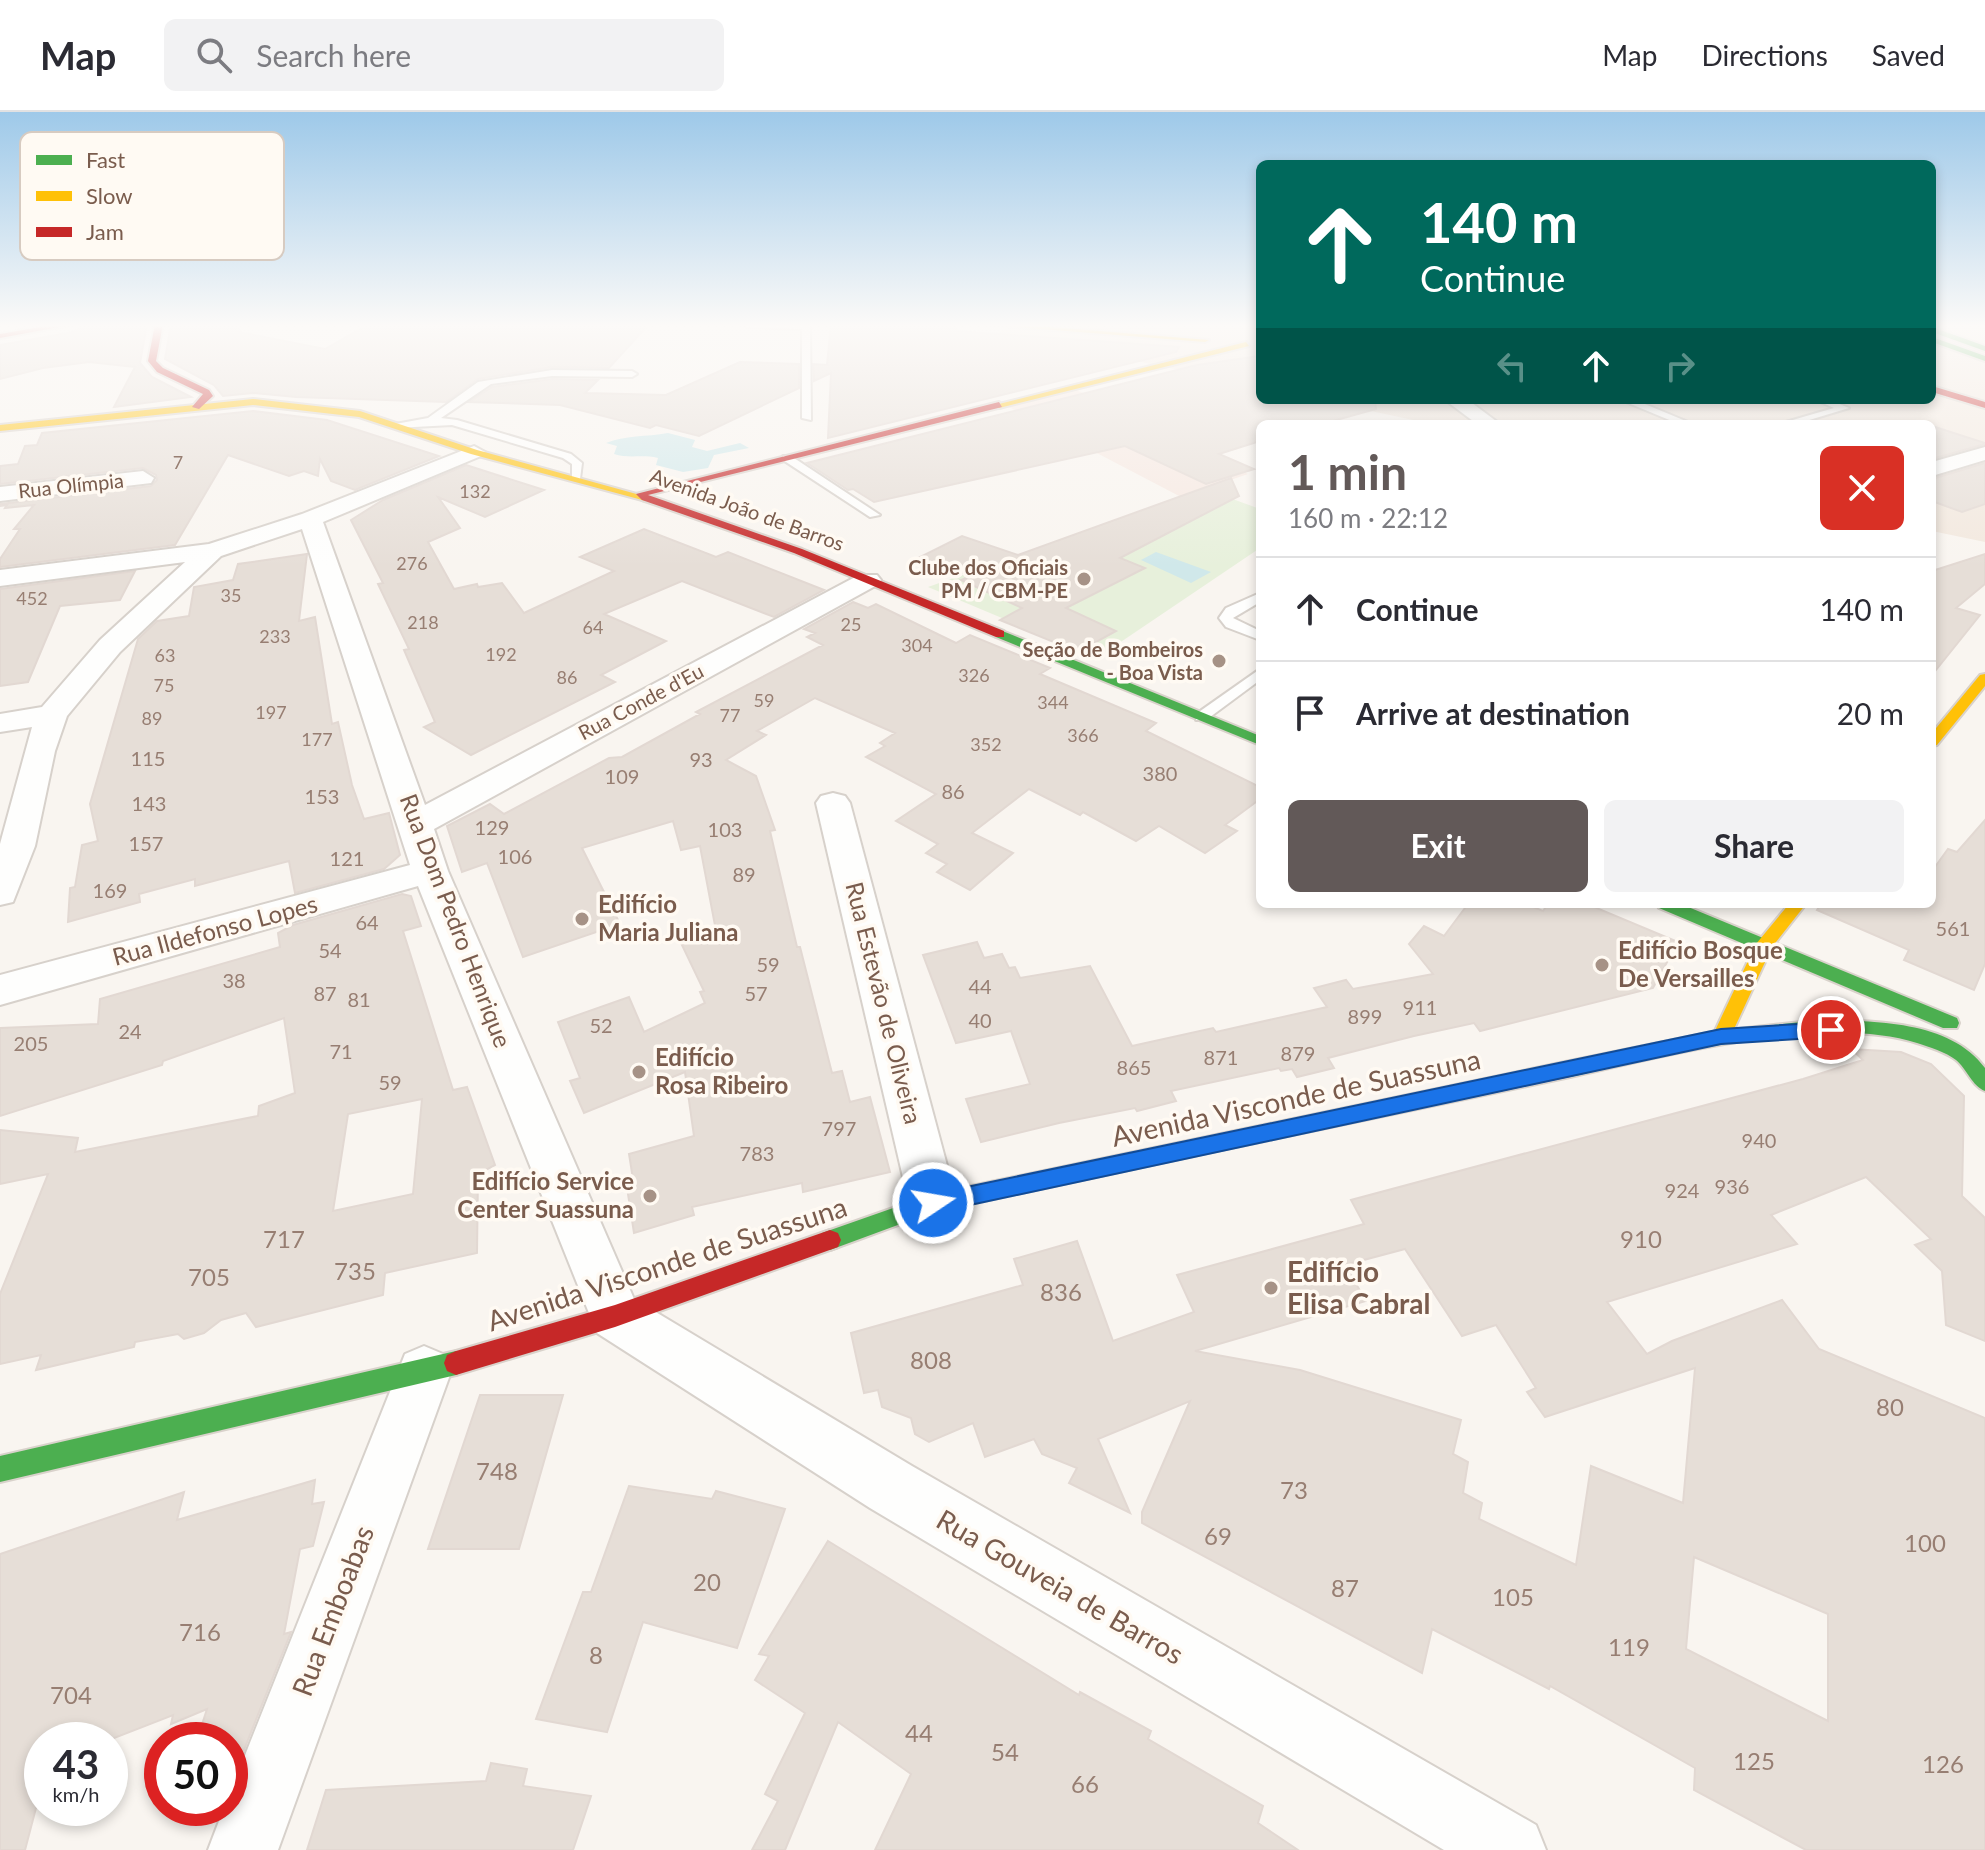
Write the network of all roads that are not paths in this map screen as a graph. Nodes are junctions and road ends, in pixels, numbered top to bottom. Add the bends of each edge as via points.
1 (199, 405) edge
2 (231, 405) edge
3 (286, 405) edge
4 (453, 405) edge
5 (807, 405) edge
6 (1003, 405) edge
7 (1462, 405) edge
8 (1639, 405) edge
9 (1836, 405) edge
10 (196, 407) junction
11 (807, 418) dead end
12 (1484, 420) edge
13 (1678, 420) edge
14 (1799, 420) edge
15 (431, 421) junction
16 (395, 425) junction
17 (0, 428) edge
18 (474, 452) junction
19 (1985, 453) edge
20 (787, 458) junction
21 (1936, 468) edge
22 (576, 477) junction
23 (143, 478) dead end
24 (0, 494) edge
25 (641, 494) junction
26 (874, 515) dead end
27 (310, 519) junction
28 (212, 551) junction
29 (0, 578) edge
30 (868, 580) junction
31 (1256, 599) edge
32 (1256, 634) edge
33 (1256, 676) edge
34 (1985, 678) edge
35 (52, 714) junction
36 (1201, 717) junction
37 (0, 723) edge
38 (1936, 737) edge
39 (1256, 739) edge
40 (833, 803) dead end
41 (415, 825) junction
42 (430, 871) junction
43 (0, 893) edge
44 (1675, 908) edge
45 (1795, 908) edge
46 (1765, 944) junction
47 (0, 990) edge
48 (1971, 1032) dead end
49 (1721, 1037) junction
50 (1985, 1083) edge
51 (933, 1203) junction
52 (615, 1316) junction
53 (424, 1372) junction
54 (0, 1469) edge
55 (1477, 1841) edge
56 (243, 1850) edge

1 - 10 main road
2 - 10 main road, Avenida João de Barros
3 - 16 main road, Avenida João de Barros via 360,414
4 - 15 lane
5 - 11 lane
6 - 20 main road
7 - 12 street
8 - 13 lane
9 - 14 lane via 1844,408
10 - 17 main road, Avenida João de Barros
15 - 16 lane
15 - 22 lane via 453,422 567,456 577,463
16 - 18 main road, Avenida João de Barros
18 - 22 main road, Avenida João de Barros
18 - 27 street
19 - 21 street
20 - 25 main road
20 - 26 lane
22 - 25 main road, Avenida João de Barros
23 - 24 street, Rua Olímpia
25 - 30 main road, Avenida João de Barros
27 - 28 street
27 - 41 street, Rua Dom Pedro Henrique
28 - 29 street
28 - 35 street via 110,646
30 - 36 main road, Avenida João de Barros
30 - 41 street, Rua Conde d'Eu
31 - 32 lane via 1226,618
33 - 36 lane
34 - 38 main road
35 - 37 street
35 - 43 street
36 - 39 main road, Avenida João de Barros
40 - 51 street, Rua Estevão de Oliveira
41 - 42 street, Rua Dom Pedro Henrique
42 - 47 street, Rua Ildefonso Lopes
42 - 52 street, Rua Dom Pedro Henrique
44 - 46 main road
45 - 46 main road
46 - 48 main road
46 - 49 main road
49 - 50 main road, Avenida Visconde de Suassuna via 1908,1031 1960,1052
49 - 51 main road, Avenida Visconde de Suassuna
51 - 52 main road, Avenida Visconde de Suassuna
52 - 53 main road, Avenida Visconde de Suassuna
52 - 55 street, Rua Gouveia de Barros
53 - 54 main road, Avenida Visconde de Suassuna
53 - 56 street, Rua Emboabas

